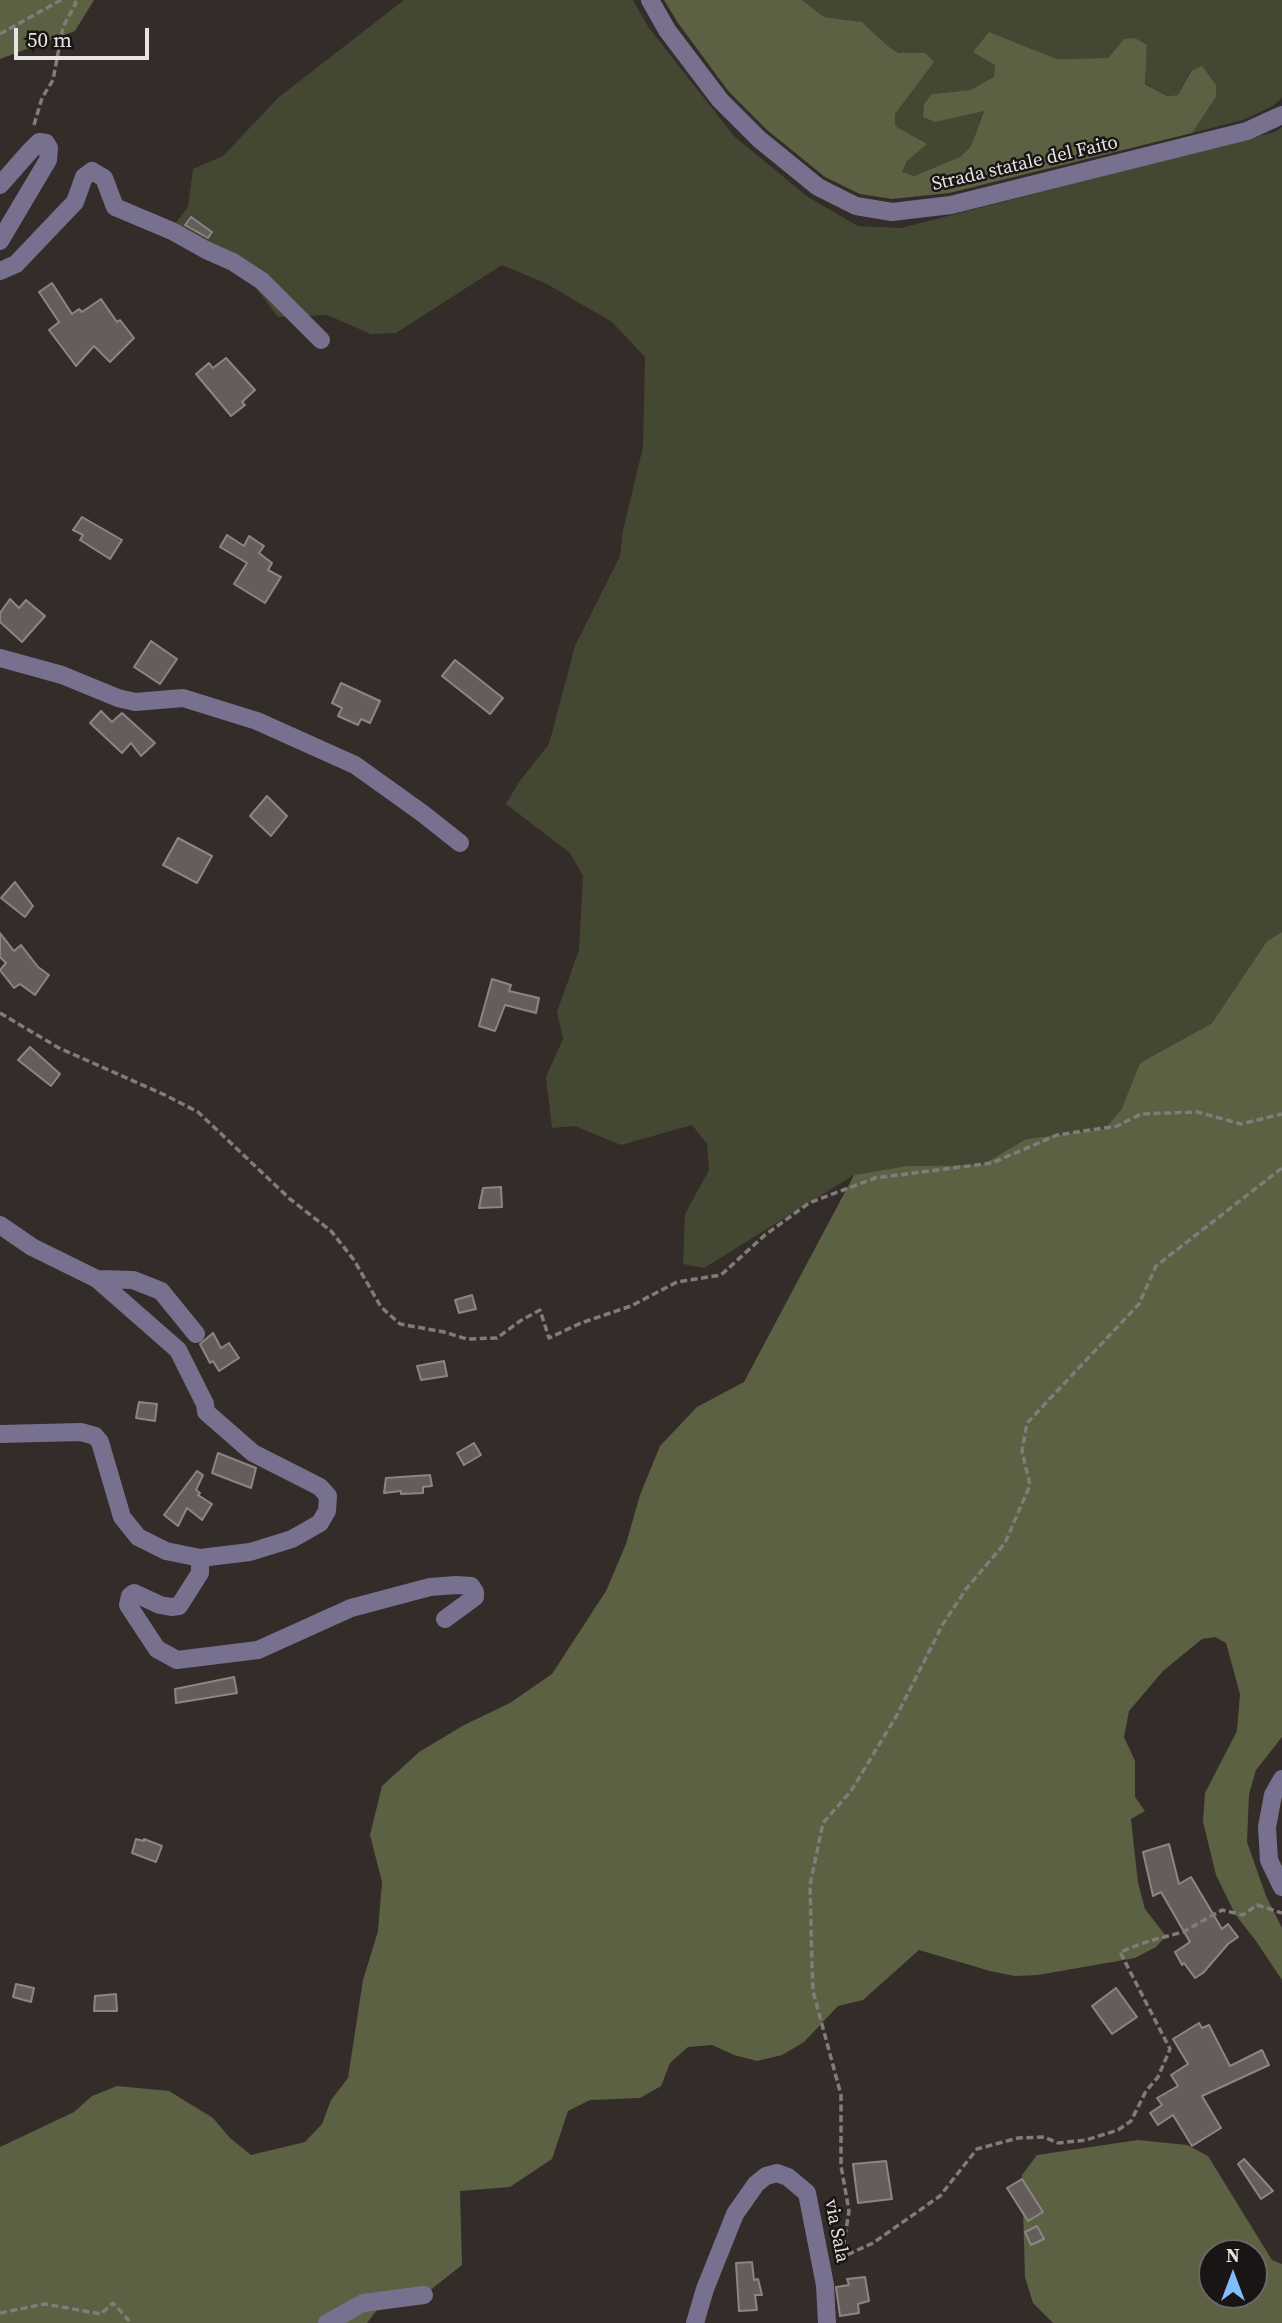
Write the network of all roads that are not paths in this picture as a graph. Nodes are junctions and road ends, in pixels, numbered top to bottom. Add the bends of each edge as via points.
1 (650, 0) edge
2 (1282, 115) edge
3 (0, 185) edge
4 (0, 241) edge
5 (0, 271) edge
6 (321, 340) dead end
7 (0, 658) edge
8 (460, 843) dead end
9 (0, 1225) edge
10 (97, 1279) junction
11 (196, 1334) dead end
12 (0, 1434) edge
13 (200, 1558) junction
14 (445, 1619) dead end
15 (1282, 1779) edge
16 (1282, 1887) edge
17 (424, 2295) dead end
18 (327, 2323) edge
19 (695, 2323) edge
20 (827, 2323) edge

1 - 2 street, Strada statale del Faito via 720,100 759,139 818,187 856,206 891,212 951,205 1247,131
3 - 4 street via 39,142 46,143 48,160
5 - 6 street via 16,264 75,202 84,177 93,171 104,178 115,207 233,262 262,281
7 - 8 street via 62,675 118,698 135,702 183,698 257,721 355,765
9 - 10 street via 32,1247
10 - 11 street via 133,1280 161,1291
10 - 13 street via 178,1349 206,1412 253,1453 320,1487 328,1496 320,1523 292,1539 250,1552
12 - 13 street via 81,1432 95,1436 122,1517 138,1537 166,1551
13 - 14 street via 200,1573 179,1606 160,1605 134,1593 130,1596 128,1605 157,1649 177,1660 258,1650 351,1608 430,1587 471,1586 475,1597
15 - 16 street via 1273,1795 1268,1827 1269,1860
17 - 18 street via 363,2304
19 - 20 street, via Sala via 735,2214 756,2184 777,2173 807,2193 825,2285

